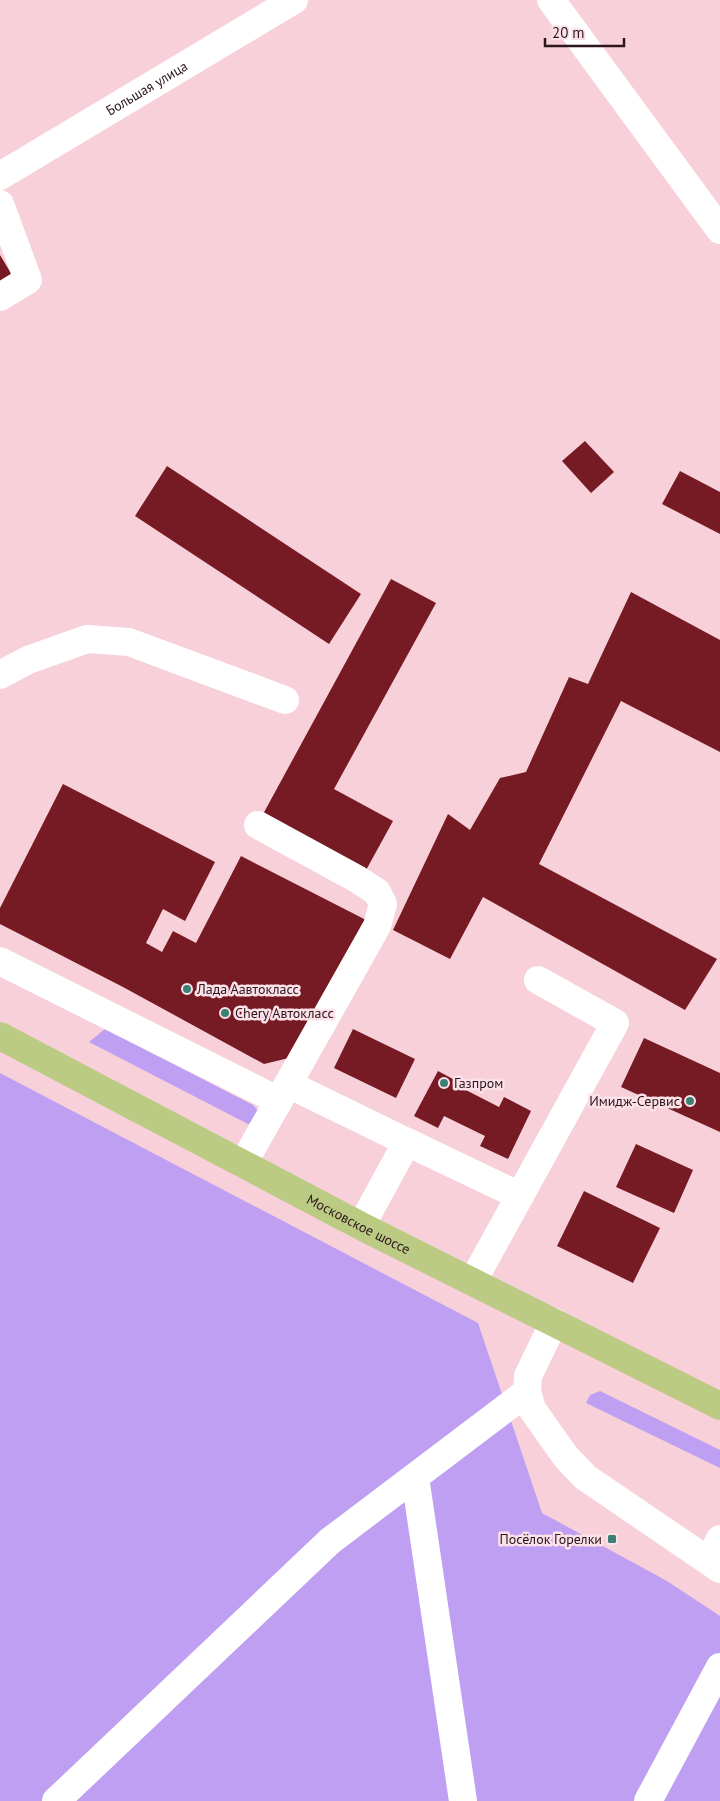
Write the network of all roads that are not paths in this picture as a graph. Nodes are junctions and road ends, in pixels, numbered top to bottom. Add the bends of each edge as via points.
1 (294, 0) edge
2 (551, 0) edge
3 (0, 176) edge
4 (0, 204) edge
5 (720, 230) edge
6 (0, 297) edge
7 (0, 675) edge
8 (285, 700) dead end
9 (258, 825) dead end
10 (0, 961) edge
11 (538, 980) dead end
12 (0, 1036) edge
13 (284, 1092) junction
14 (407, 1142) junction
15 (243, 1164) junction
16 (520, 1196) junction
17 (362, 1226) junction
18 (473, 1281) junction
19 (554, 1322) junction
20 (527, 1392) junction
21 (720, 1406) edge
22 (415, 1477) junction
23 (716, 1556) edge
24 (720, 1667) edge
25 (56, 1801) edge
26 (463, 1801) edge
27 (648, 1801) edge

1 - 3 street, Большая улица
2 - 5 street
4 - 6 street via 28,280
7 - 8 street via 28,660 87,639 129,642
9 - 13 street via 357,879 377,892 383,904 378,926
10 - 13 street
11 - 16 street via 615,1023
12 - 15 main road, Московское шоссе
13 - 14 street
13 - 15 street
14 - 16 street
14 - 17 street
15 - 17 main road, Московское шоссе
16 - 18 street
17 - 18 main road, Московское шоссе
18 - 19 main road, Московское шоссе
19 - 20 street via 528,1376
19 - 21 main road, Московское шоссе
20 - 22 street
20 - 23 street via 536,1416 585,1477
22 - 25 street via 330,1541
22 - 26 street
24 - 27 street

